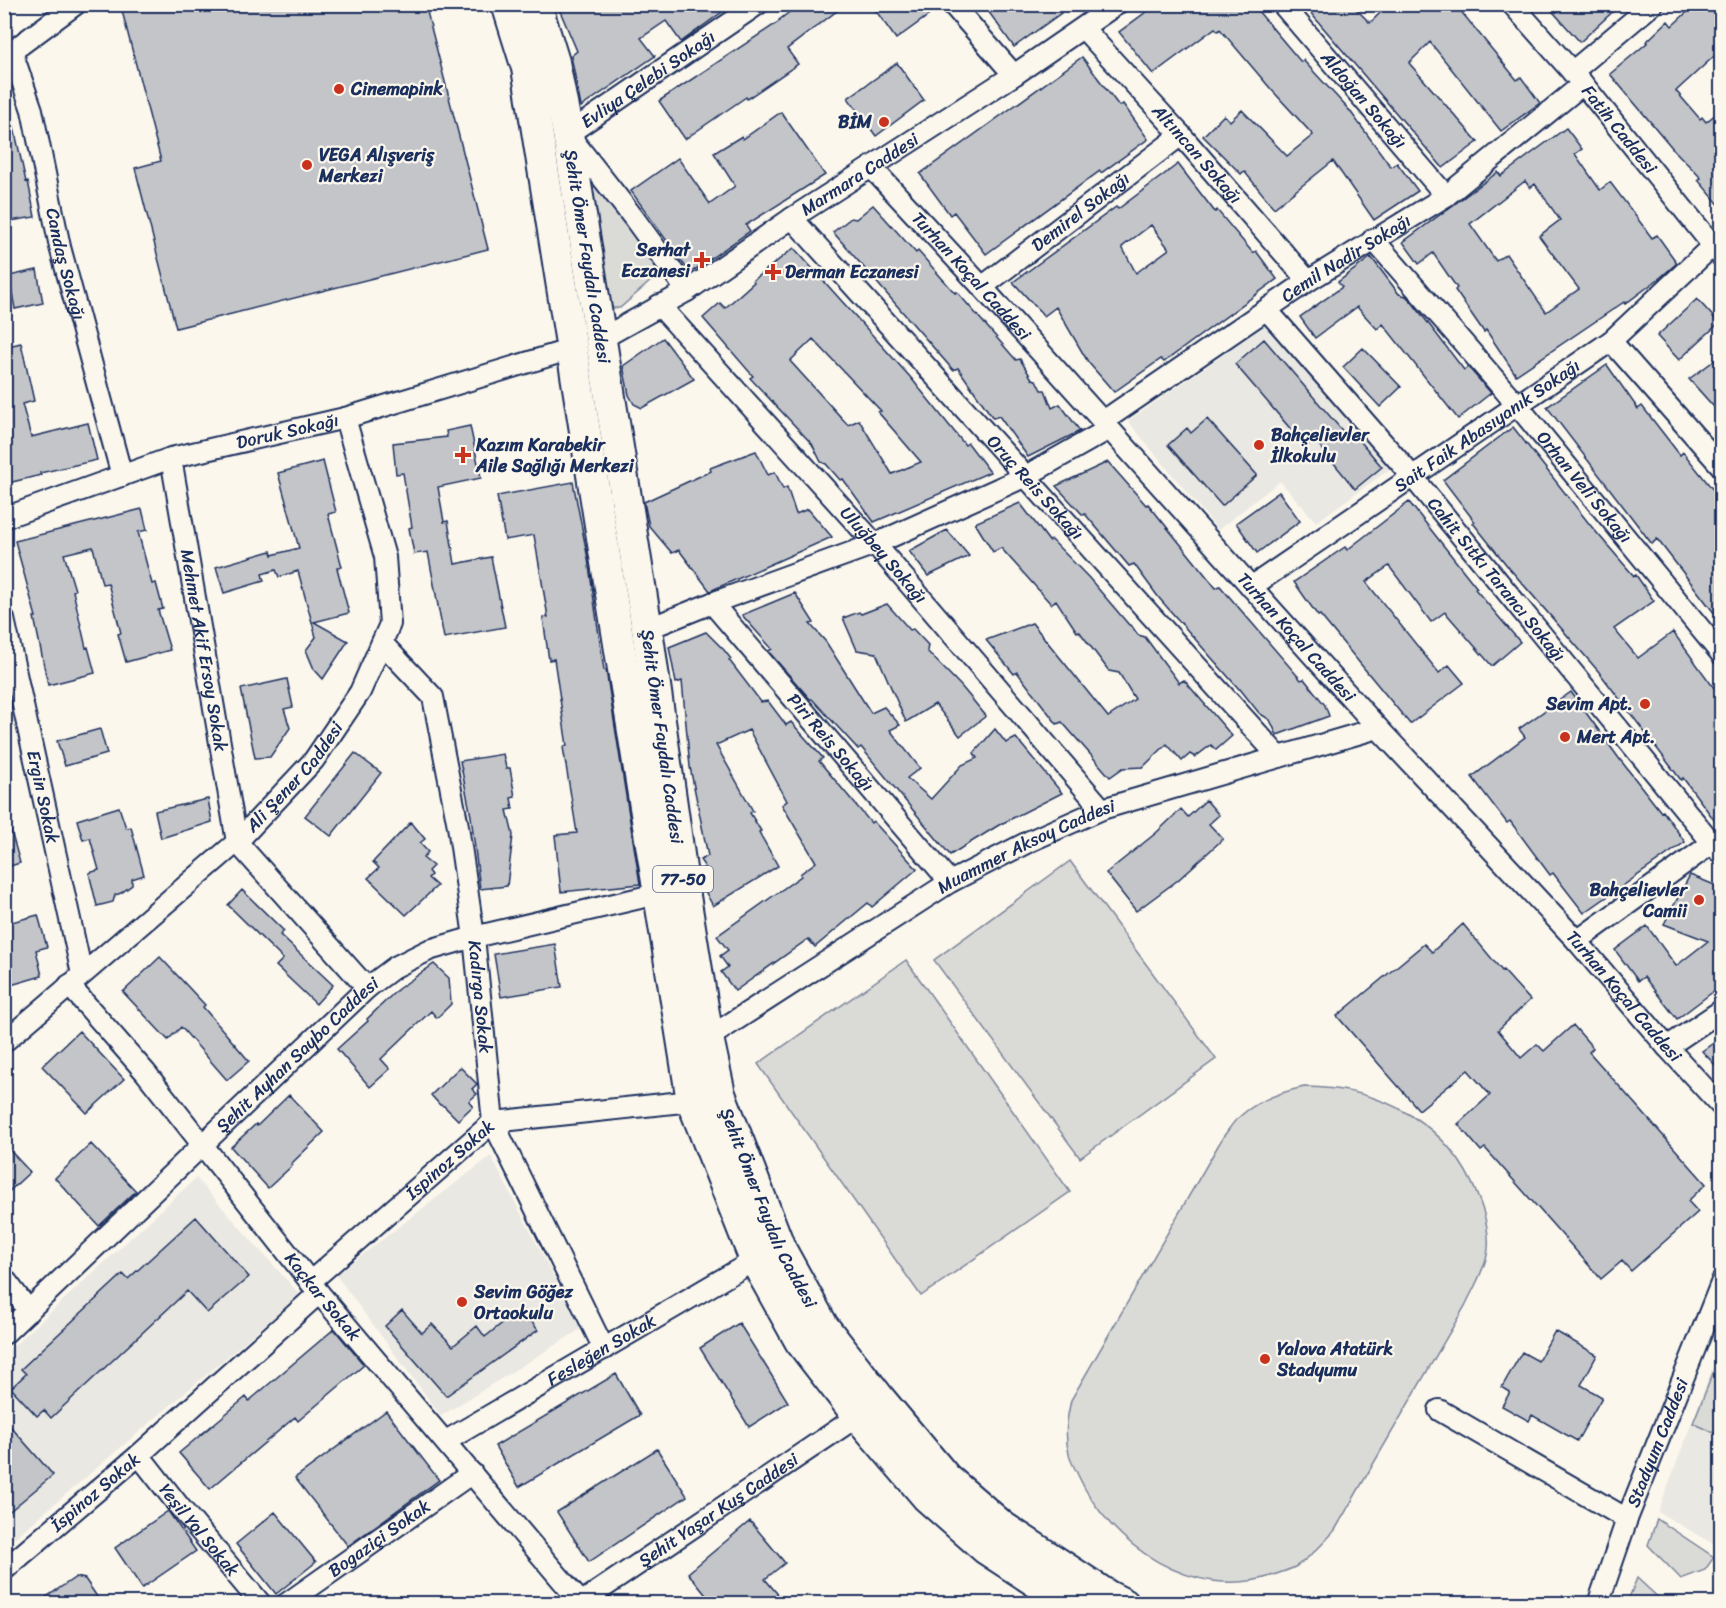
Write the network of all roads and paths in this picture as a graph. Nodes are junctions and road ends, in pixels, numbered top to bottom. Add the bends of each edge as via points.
1 (76, 4) edge
2 (507, 4) edge
3 (536, 4) edge
4 (952, 4) edge
5 (1117, 4) edge
6 (1282, 4) edge
7 (1512, 4) edge
8 (1653, 4) edge
9 (751, 6) edge
10 (1083, 28) junction
11 (8, 54) edge
12 (1014, 75) junction
13 (1577, 78) junction
14 (568, 134) junction
15 (1181, 135) junction
16 (871, 168) junction
17 (1446, 196) junction
18 (792, 218) junction
19 (1373, 239) junction
20 (1718, 247) edge
21 (1308, 281) junction
22 (982, 287) junction
23 (687, 291) junction
24 (659, 305) junction
25 (1267, 309) junction
26 (1611, 341) junction
27 (586, 345) junction
28 (1518, 406) junction
29 (345, 418) junction
30 (1106, 425) junction
31 (171, 458) junction
32 (1722, 467) edge
33 (122, 476) junction
34 (1412, 476) junction
35 (1024, 477) junction
36 (4, 518) edge
37 (875, 544) junction
38 (1251, 587) junction
39 (712, 603) junction
40 (4, 619) edge
41 (647, 629) junction
42 (382, 643) junction
43 (1722, 655) edge
44 (1378, 728) junction
45 (1279, 758) junction
46 (1102, 809) junction
47 (237, 842) junction
48 (1718, 844) edge
49 (950, 882) junction
50 (657, 894) junction
51 (474, 937) junction
52 (1577, 941) junction
53 (76, 980) junction
54 (367, 988) junction
55 (1722, 1010) edge
56 (708, 1038) junction
57 (4, 1042) edge
58 (1667, 1047) junction
59 (692, 1101) junction
60 (1722, 1107) edge
61 (493, 1122) junction
62 (204, 1145) junction
63 (755, 1260) junction
64 (4, 1278) edge
65 (1722, 1281) edge
66 (314, 1287) junction
67 (29, 1311) junction
68 (4, 1334) edge
69 (604, 1348) junction
70 (869, 1408) junction
71 (1439, 1410) dead end
72 (446, 1441) junction
73 (140, 1455) junction
74 (472, 1473) junction
75 (1627, 1519) junction
76 (4, 1570) edge
77 (258, 1603) edge
78 (581, 1603) edge
79 (286, 1604) edge
80 (1070, 1604) edge
81 (1124, 1604) edge
82 (1598, 1604) edge

1 - 11 street
2 - 27 main road, Şehit Ömer Faydalı Caddesi / 77-50 via 527,68
3 - 14 main road, Şehit Ömer Faydalı Caddesi / 77-50 via 554,62
4 - 12 street
5 - 10 street, Marmara Caddesi
6 - 17 street, Aldoğan Sokağı
7 - 13 street, Fatih Caddesi
8 - 13 street, Cemil Nadir Sokağı
9 - 14 street, Evliya Çelebi Sokağı
10 - 12 street, Marmara Caddesi
10 - 15 street, Altıncan Sokağı
11 - 33 street, Candaş Sokağı via 32,110 60,247
12 - 16 street, Marmara Caddesi
13 - 17 street, Cemil Nadir Sokağı
13 - 20 street, Fatih Caddesi
14 - 23 street
14 - 27 main road, Şehit Ömer Faydalı Caddesi / 77-50
15 - 21 street, Altıncan Sokağı
15 - 22 street, Demirel Sokağı
16 - 18 street, Marmara Caddesi
16 - 22 street, Turhan Koçal Caddesi
17 - 19 street, Cemil Nadir Sokağı
18 - 23 street, Marmara Caddesi
18 - 35 street, Oruç Reis Sokağı
19 - 21 street, Cemil Nadir Sokağı
19 - 28 street, Orhan Veli Sokağı
20 - 26 street, Sait Faik Abasıyanık Sokağı
21 - 25 street, Cemil Nadir Sokağı
22 - 30 street, Turhan Koçal Caddesi
23 - 24 street, Marmara Caddesi
24 - 27 street, Marmara Caddesi
24 - 37 street, Uluğbey Sokağı
25 - 30 street, Cemil Nadir Sokağı
25 - 34 street, Cahit Sıtkı Tarancı Sokağı
26 - 28 street, Sait Faik Abasıyanık Sokağı
26 - 32 street
27 - 29 street, Doruk Sokağı
27 - 41 main road, Şehit Ömer Faydalı Caddesi / 77-50
27 - 50 main road, Şehit Ömer Faydalı Caddesi / 77-50
28 - 34 street, Sait Faik Abasıyanık Sokağı
28 - 43 street, Orhan Veli Sokağı
29 - 31 street, Doruk Sokağı
29 - 42 street, Ali Şener Caddesi via 385,557 390,624
30 - 35 street, Cemil Nadir Sokağı
30 - 38 street, Turhan Koçal Caddesi
31 - 33 street, Doruk Sokağı
31 - 47 street, Mehmet Akif Ersoy Sokak
33 - 36 street, Doruk Sokağı
34 - 38 street, Sait Faik Abasıyanık Sokağı
34 - 48 street, Cahit Sıtkı Tarancı Sokağı
35 - 37 street, Cemil Nadir Sokağı
35 - 45 street, Oruç Reis Sokağı
37 - 39 street, Cemil Nadir Sokağı
37 - 46 street, Uluğbey Sokağı
38 - 44 street, Turhan Koçal Caddesi
39 - 41 street, Cemil Nadir Sokağı
39 - 49 street, Piri Reis Sokağı
40 - 53 street, Ergin Sokak
41 - 56 main road, Şehit Ömer Faydalı Caddesi / 77-50
42 - 47 street, Ali Şener Caddesi via 360,692 314,760
42 - 51 street, Kadırga Sokak via 433,697
44 - 45 street, Muammer Aksoy Caddesi
44 - 52 street, Turhan Koçal Caddesi
45 - 46 street, Muammer Aksoy Caddesi
46 - 49 street, Muammer Aksoy Caddesi
47 - 53 street, Ali Şener Caddesi
47 - 54 street
48 - 52 street
49 - 56 street, Muammer Aksoy Caddesi
50 - 51 street, Şehit Ayhan Saybo Caddesi
50 - 59 main road, Şehit Ömer Faydalı Caddesi / 77-50
51 - 54 street, Şehit Ayhan Saybo Caddesi via 429,950 395,967
51 - 61 street, Kadırga Sokak
52 - 58 street, Turhan Koçal Caddesi
53 - 57 street, Ali Şener Caddesi
53 - 62 street, Kaçkar Sokak
54 - 62 street, Şehit Ayhan Saybo Caddesi
55 - 58 street
56 - 70 main road, Şehit Ömer Faydalı Caddesi / 77-50 via 720,1094 780,1248
58 - 60 street, Turhan Koçal Caddesi
59 - 61 street, İspinoz Sokak
59 - 63 main road, Şehit Ömer Faydalı Caddesi / 77-50
61 - 66 street, İspinoz Sokak
61 - 69 street, Kadırga Sokak
62 - 66 street, Kaçkar Sokak
62 - 67 street, Şehit Ayhan Saybo Caddesi
63 - 69 street, Fesleğen Sokak
63 - 70 main road, Şehit Ömer Faydalı Caddesi / 77-50 via 800,1341
64 - 67 street
65 - 75 street, Stadyum Caddesi
66 - 72 street, Kaçkar Sokak
66 - 73 street, İspinoz Sokak
67 - 68 street, Şehit Ayhan Saybo Caddesi
69 - 72 street, Fesleğen Sokak
70 - 78 street, Şehit Yaşar Kuş Caddesi
70 - 80 main road, Şehit Ömer Faydalı Caddesi / 77-50 via 935,1505 986,1549
70 - 81 main road, Şehit Ömer Faydalı Caddesi / 77-50 via 1003,1527
71 - 75 street
72 - 74 street, Kaçkar Sokak
73 - 76 street, İspinoz Sokak
73 - 77 street, Yeşil Yol Sokak
74 - 78 street, Kaçkar Sokak
74 - 79 street, Bogaziçi Sokak
75 - 82 street, Stadyum Caddesi

